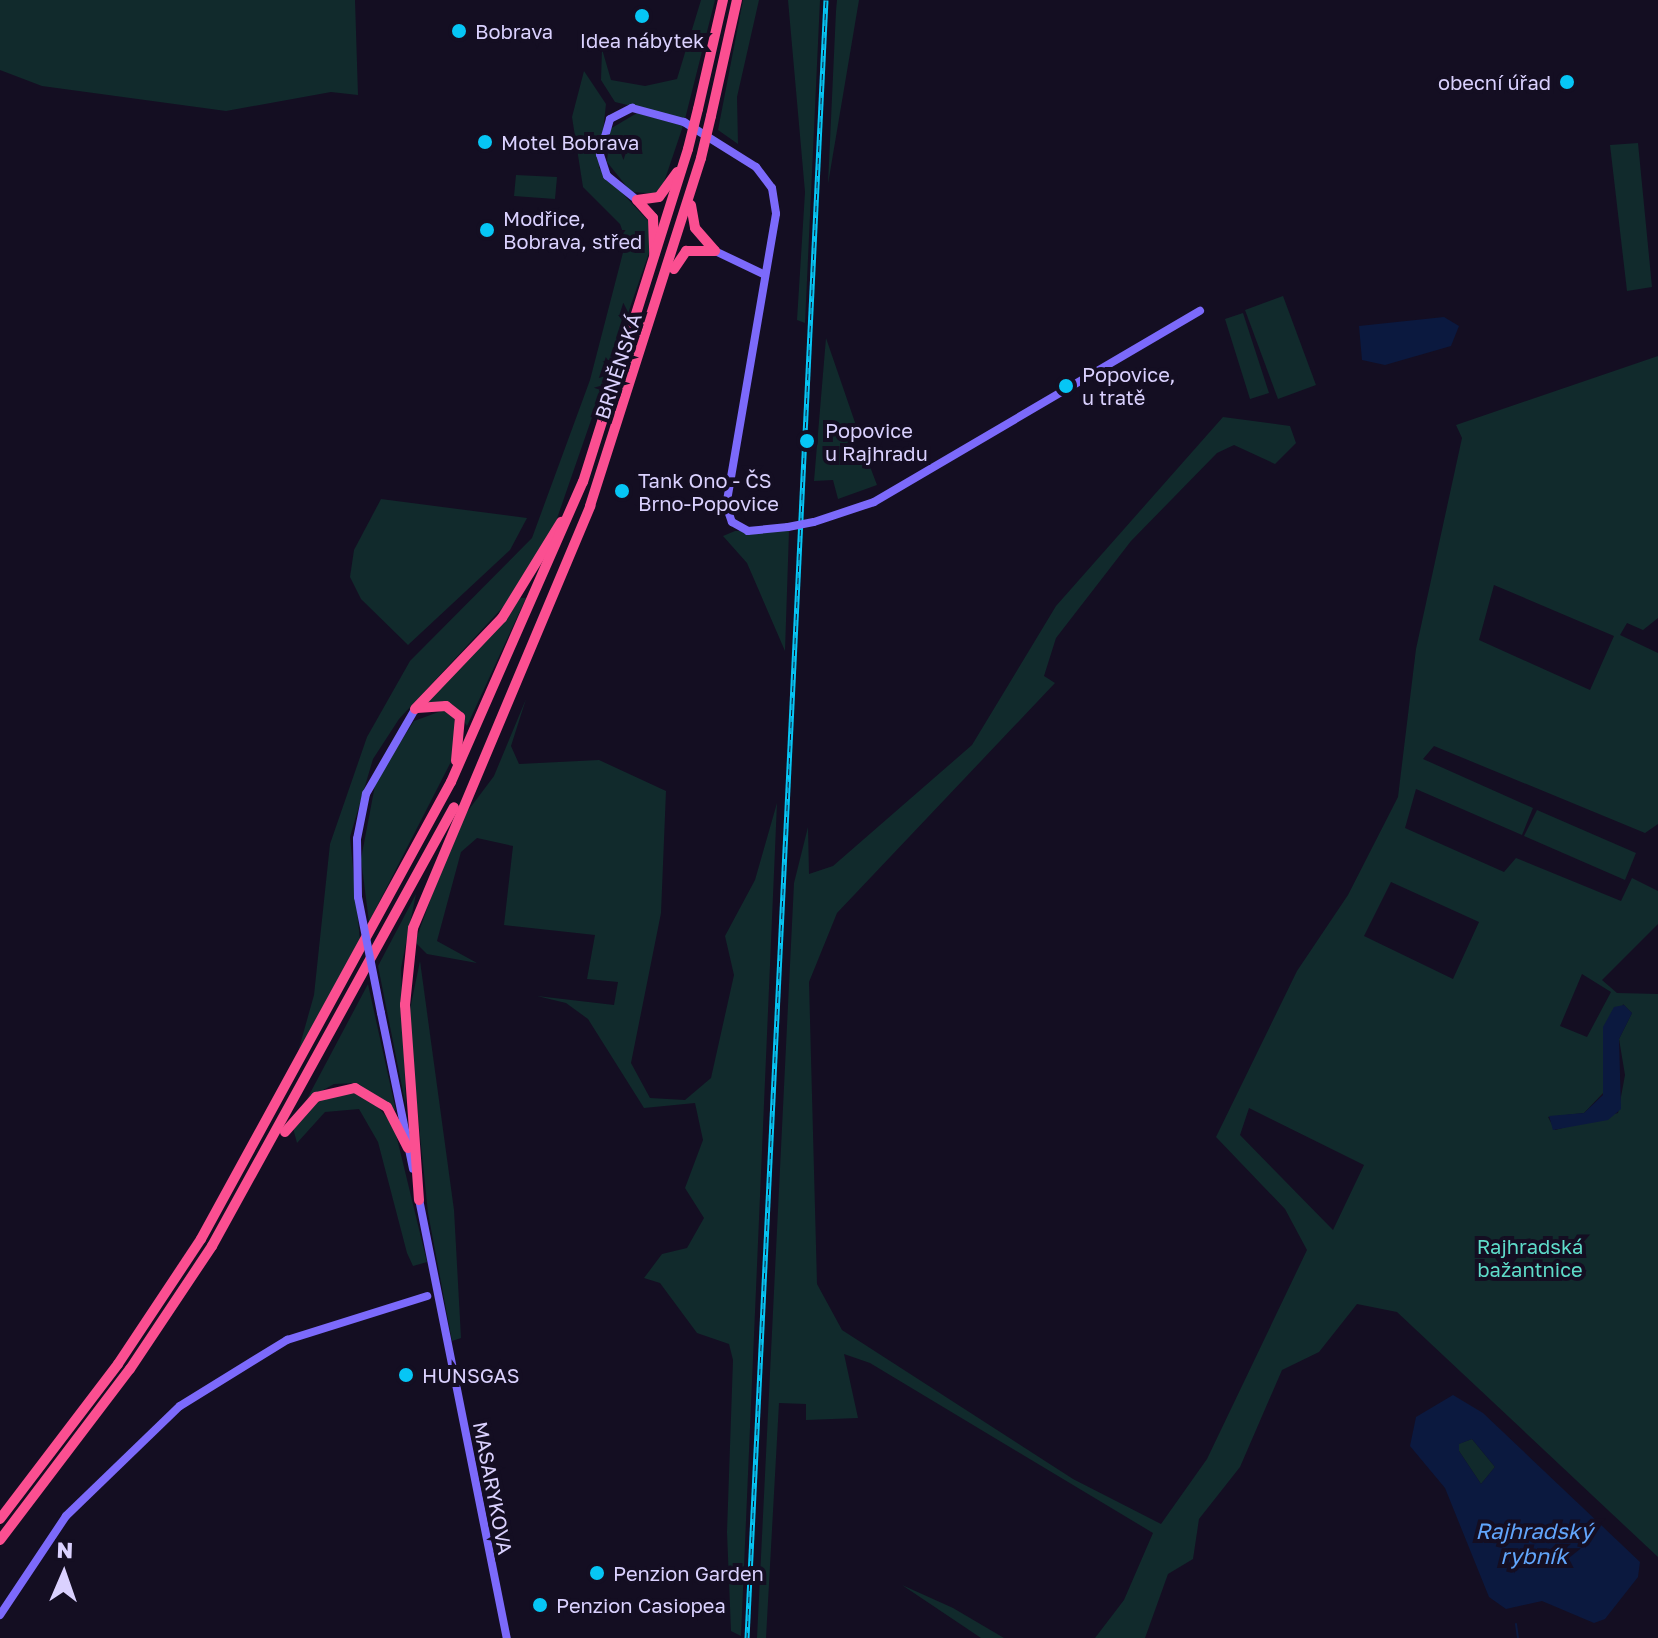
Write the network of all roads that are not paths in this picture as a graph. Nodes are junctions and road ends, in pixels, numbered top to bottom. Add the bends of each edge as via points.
1 (723, 0) edge
2 (737, 0) edge
3 (688, 149) junction
4 (690, 195) junction
5 (637, 200) junction
6 (715, 251) junction
7 (765, 275) junction
8 (651, 283) junction
9 (659, 299) junction
10 (1200, 311) dead end
11 (583, 482) junction
12 (415, 709) junction
13 (492, 730) junction
14 (451, 782) junction
15 (408, 1148) junction
16 (260, 1166) junction
17 (419, 1200) junction
18 (432, 1296) junction
19 (0, 1519) edge
20 (0, 1540) edge
21 (0, 1615) edge
22 (507, 1638) edge

1 - 3 highway, BRNĚNSKÁ, bridge
2 - 4 highway, BRNĚNSKÁ, bridge
3 - 5 highway via 663,195
3 - 8 highway, BRNĚNSKÁ
4 - 6 highway via 693,224
4 - 9 highway, BRNĚNSKÁ
5 - 7 street via 607,176 600,154 614,115 642,107 684,122 766,177 776,214
5 - 8 highway via 655,225
6 - 7 street
6 - 9 highway via 683,253
7 - 10 street, bridge via 726,505 732,522 748,531 814,522 874,502
8 - 11 highway, BRNĚNSKÁ
9 - 13 highway, BRNĚNSKÁ via 590,506
11 - 12 highway via 516,598
11 - 14 highway
12 - 14 highway via 439,705 460,717
12 - 15 street, bridge via 366,794 357,839 358,897
13 - 16 highway
13 - 17 highway via 428,883 408,953
14 - 19 highway via 242,1170 60,1443
15 - 16 highway via 379,1099 340,1087 308,1103
15 - 17 street
16 - 20 highway via 168,1316
17 - 18 street
18 - 21 street via 330,1322 263,1352 180,1406 98,1480
18 - 22 street, MASARYKOVA

